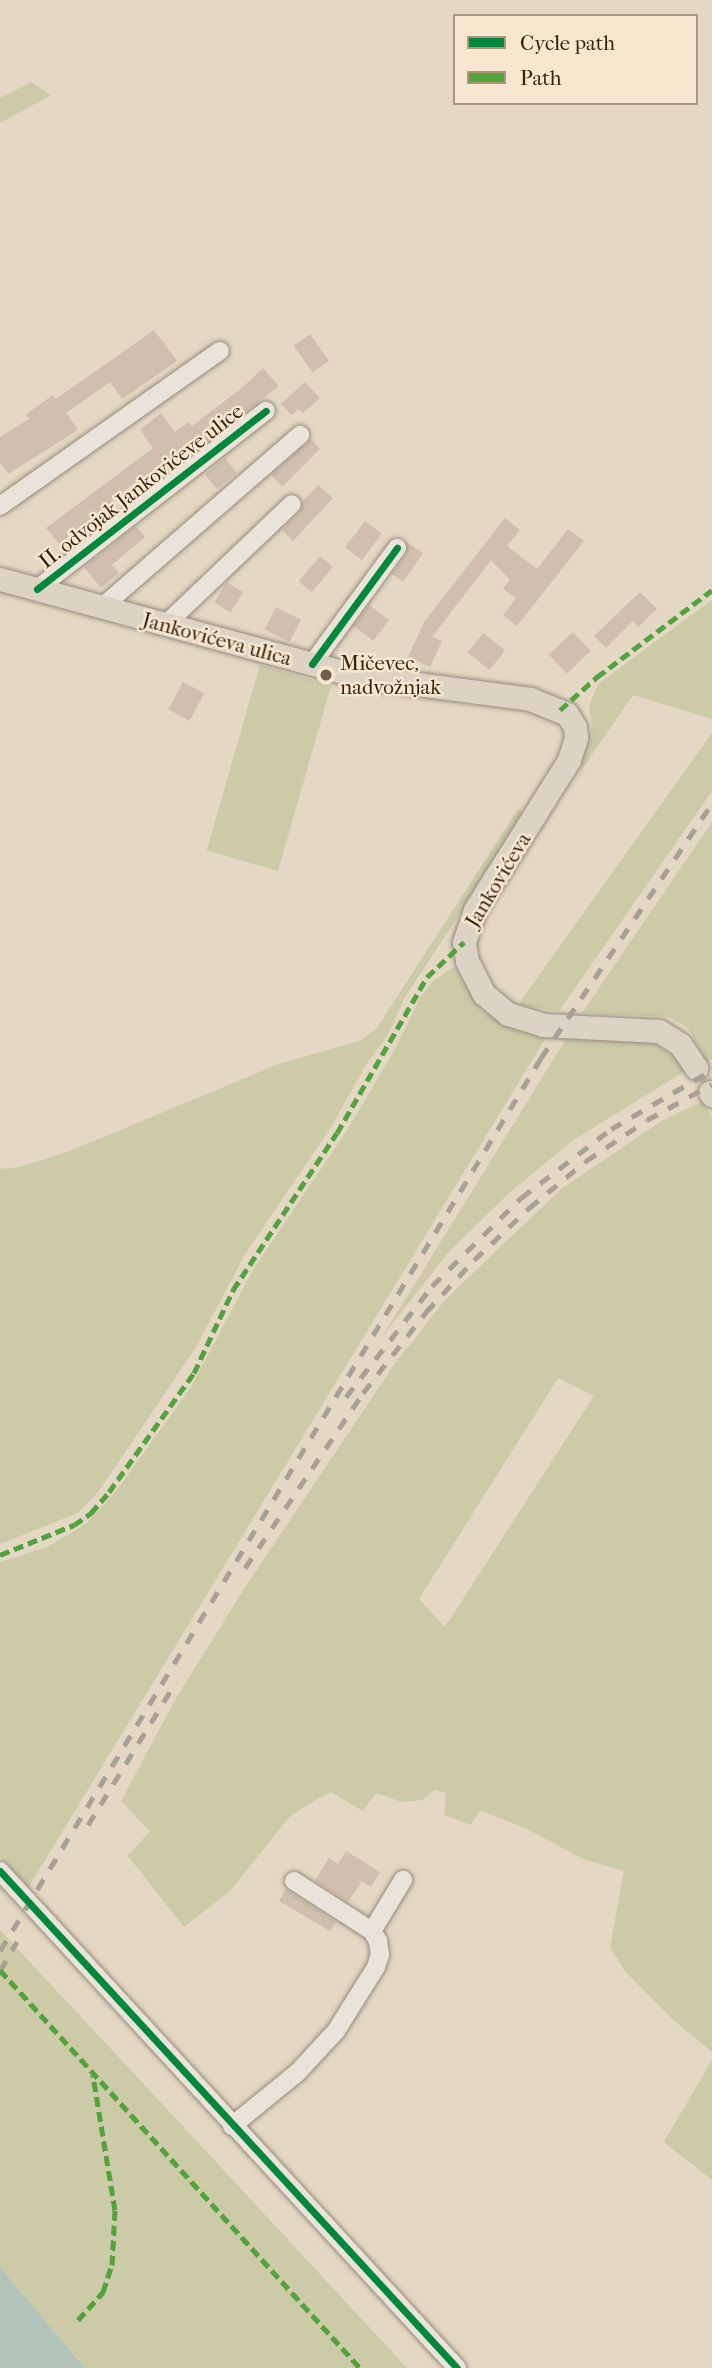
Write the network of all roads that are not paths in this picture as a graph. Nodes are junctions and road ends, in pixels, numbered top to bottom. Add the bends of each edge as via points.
1 (220, 351) dead end
2 (266, 411) dead end
3 (300, 435) dead end
4 (292, 504) dead end
5 (0, 506) edge
6 (397, 548) dead end
7 (0, 579) edge
8 (37, 589) junction
9 (101, 608) junction
10 (165, 625) junction
11 (312, 664) junction
12 (560, 710) joint
13 (696, 1068) dead end
14 (0, 1871) edge
15 (404, 1880) dead end
16 (294, 1881) dead end
17 (372, 1931) junction
18 (232, 2126) junction
19 (457, 2368) edge

1 - 5 street
2 - 8 street, II. odvojak Jankovićeve ulice
3 - 9 street
4 - 10 street
6 - 11 street
7 - 8 main road, Jankovićeva ulica
8 - 9 main road, Jankovićeva ulica
9 - 10 main road, Jankovićeva ulica
10 - 11 main road, Jankovićeva ulica
11 - 12 main road, Jankovićeva ulica via 416,686 530,699
12 - 13 main road, Jankovićeva via 575,727 569,760 475,910 464,942 471,972 490,1001 508,1014 543,1024 659,1031 671,1035
14 - 18 street
15 - 17 street
16 - 17 street
17 - 18 street via 380,1955 376,1967 336,2031 298,2071
18 - 19 street

